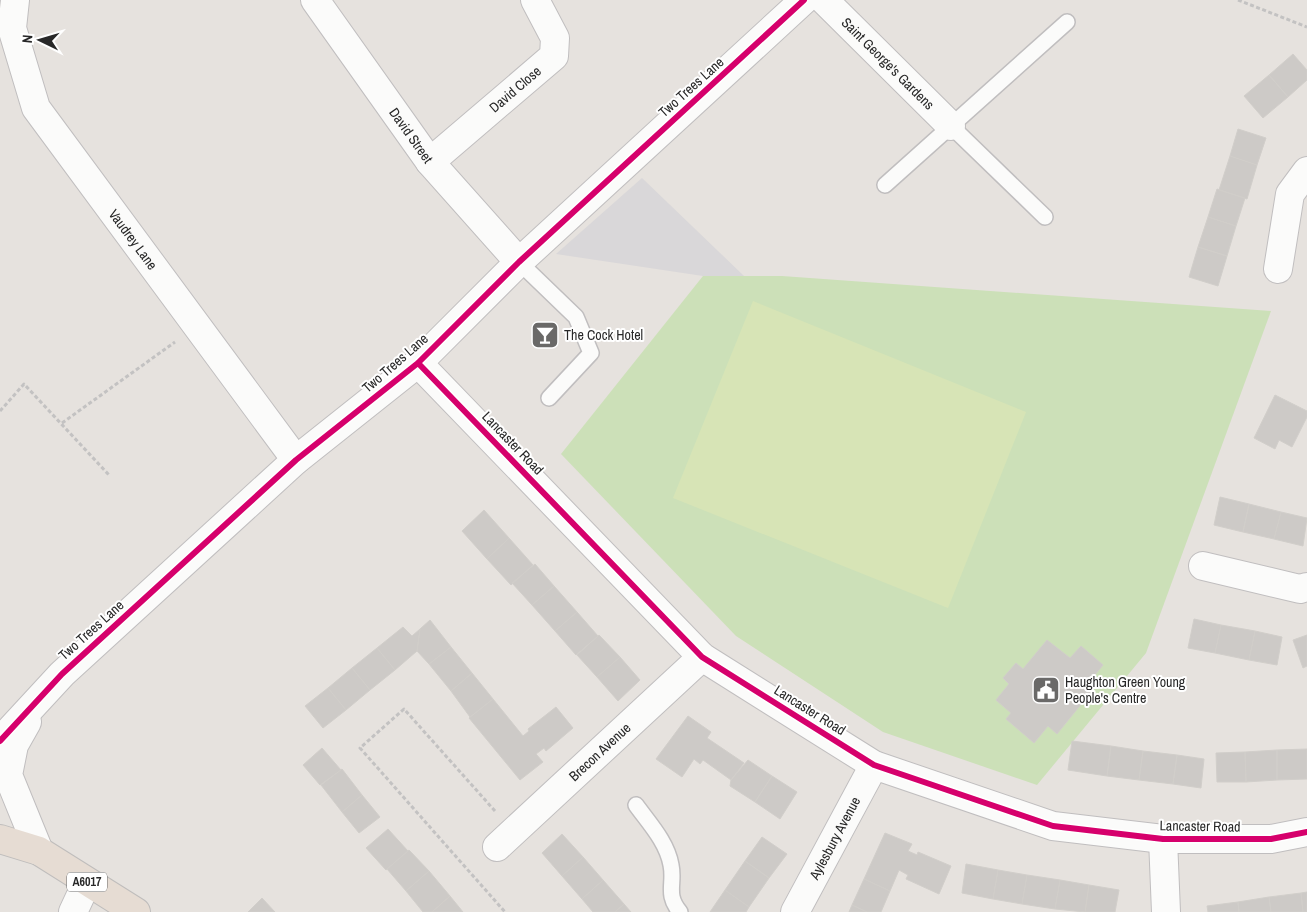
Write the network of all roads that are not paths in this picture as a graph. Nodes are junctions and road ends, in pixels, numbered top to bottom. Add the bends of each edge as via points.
1 (14, 0) edge
2 (314, 0) edge
3 (535, 0) edge
4 (824, 0) edge
5 (791, 4) edge
6 (1067, 22) dead end
7 (951, 126) junction
8 (430, 162) junction
9 (1307, 171) edge
10 (885, 185) dead end
11 (1045, 217) dead end
12 (518, 262) junction
13 (1278, 269) dead end
14 (418, 363) junction
15 (549, 398) dead end
16 (296, 460) junction
17 (1203, 566) dead end
18 (1307, 588) edge
19 (702, 657) junction
20 (40, 696) junction
21 (0, 741) edge
22 (874, 765) junction
23 (636, 805) dead end
24 (1307, 832) edge
25 (0, 839) edge
26 (1163, 839) junction
27 (497, 847) dead end
28 (39, 851) junction
29 (87, 882) junction
30 (73, 912) edge
31 (136, 912) edge
32 (680, 912) edge
33 (795, 912) edge
34 (1166, 912) edge

1 - 16 street, Vaudrey Lane via 12,28 36,108
2 - 8 street, David Street
3 - 8 street, David Close via 555,38 554,56
4 - 7 street, Saint George's Gardens
5 - 12 street, Two Trees Lane
6 - 7 lane
7 - 10 lane
7 - 11 lane, Saint George's Gardens
8 - 12 street, David Street
9 - 13 street via 1290,194
12 - 14 street, Two Trees Lane
12 - 15 lane via 576,316 591,353
14 - 16 street, Two Trees Lane
14 - 19 street, Lancaster Road
16 - 20 street, Two Trees Lane
17 - 18 street
19 - 22 street, Lancaster Road
19 - 27 street, Brecon Avenue
20 - 21 street, Two Trees Lane
20 - 28 street via 14,745 8,775
22 - 26 street, Lancaster Road via 1053,826
22 - 33 street, Aylesbury Avenue
23 - 32 lane via 667,852 671,864 671,897
24 - 26 street, Lancaster Road via 1270,839
25 - 28 highway, A6017
26 - 34 street
28 - 29 highway, A6017
29 - 30 street
29 - 31 highway, A6017

